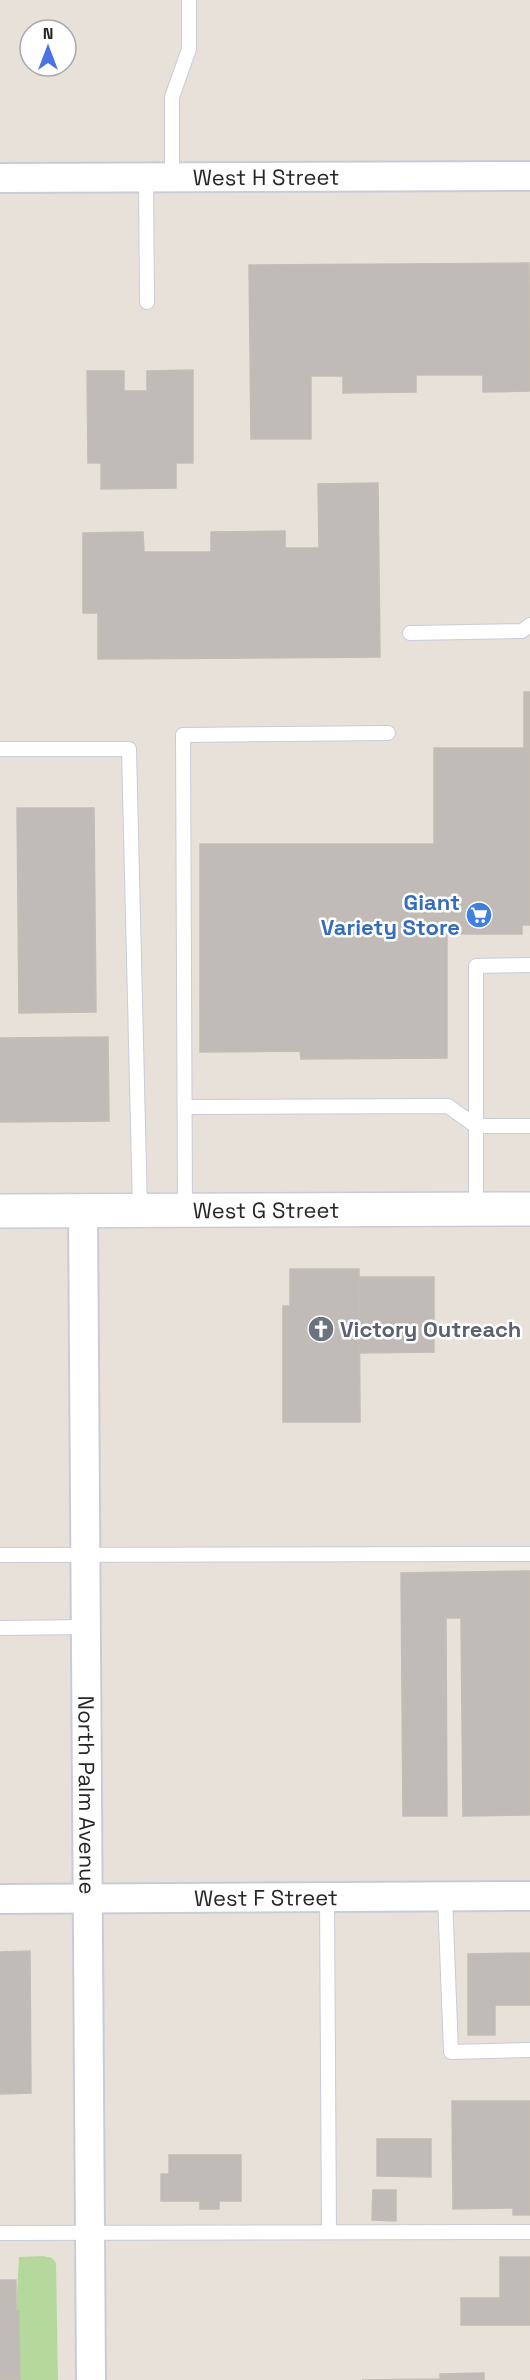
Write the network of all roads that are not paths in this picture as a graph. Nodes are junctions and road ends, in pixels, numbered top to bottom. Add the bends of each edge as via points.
1 (189, 0) edge
2 (530, 176) edge
3 (159, 177) junction
4 (0, 178) edge
5 (147, 302) dead end
6 (530, 625) edge
7 (410, 633) dead end
8 (388, 733) dead end
9 (0, 749) edge
10 (530, 965) edge
11 (185, 1107) junction
12 (476, 1126) junction
13 (530, 1126) edge
14 (476, 1209) junction
15 (530, 1209) edge
16 (83, 1210) junction
17 (140, 1210) junction
18 (185, 1210) junction
19 (0, 1211) edge
20 (85, 1554) junction
21 (530, 1554) edge
22 (0, 1555) edge
23 (86, 1627) junction
24 (0, 1628) edge
25 (530, 1896) edge
26 (445, 1897) junction
27 (327, 1898) junction
28 (0, 1899) edge
29 (88, 1899) junction
30 (530, 2050) edge
31 (90, 2232) junction
32 (329, 2232) junction
33 (530, 2232) edge
34 (0, 2233) edge
35 (91, 2380) edge

1 - 3 lane via 189,49 172,97
2 - 3 street, West H Street
3 - 4 street, West H Street
3 - 5 lane
6 - 7 lane via 522,631
8 - 11 lane via 183,735
9 - 17 lane via 129,749
10 - 12 lane via 476,966
11 - 12 lane via 448,1106
11 - 18 lane
12 - 13 lane
12 - 14 lane
14 - 15 street, West G Street
14 - 18 street, West G Street
16 - 17 street, West G Street
16 - 19 street, West G Street
16 - 20 street, North Palm Avenue
17 - 18 street, West G Street
20 - 21 lane
20 - 22 lane
20 - 23 street, North Palm Avenue
23 - 24 lane
23 - 29 street, North Palm Avenue
25 - 26 street, West F Street
26 - 27 street, West F Street
26 - 30 lane via 450,2052
27 - 29 street, West F Street
27 - 32 lane
28 - 29 street, West F Street
29 - 31 street, North Palm Avenue
31 - 32 lane
31 - 34 lane
31 - 35 street, North Palm Avenue
32 - 33 lane

